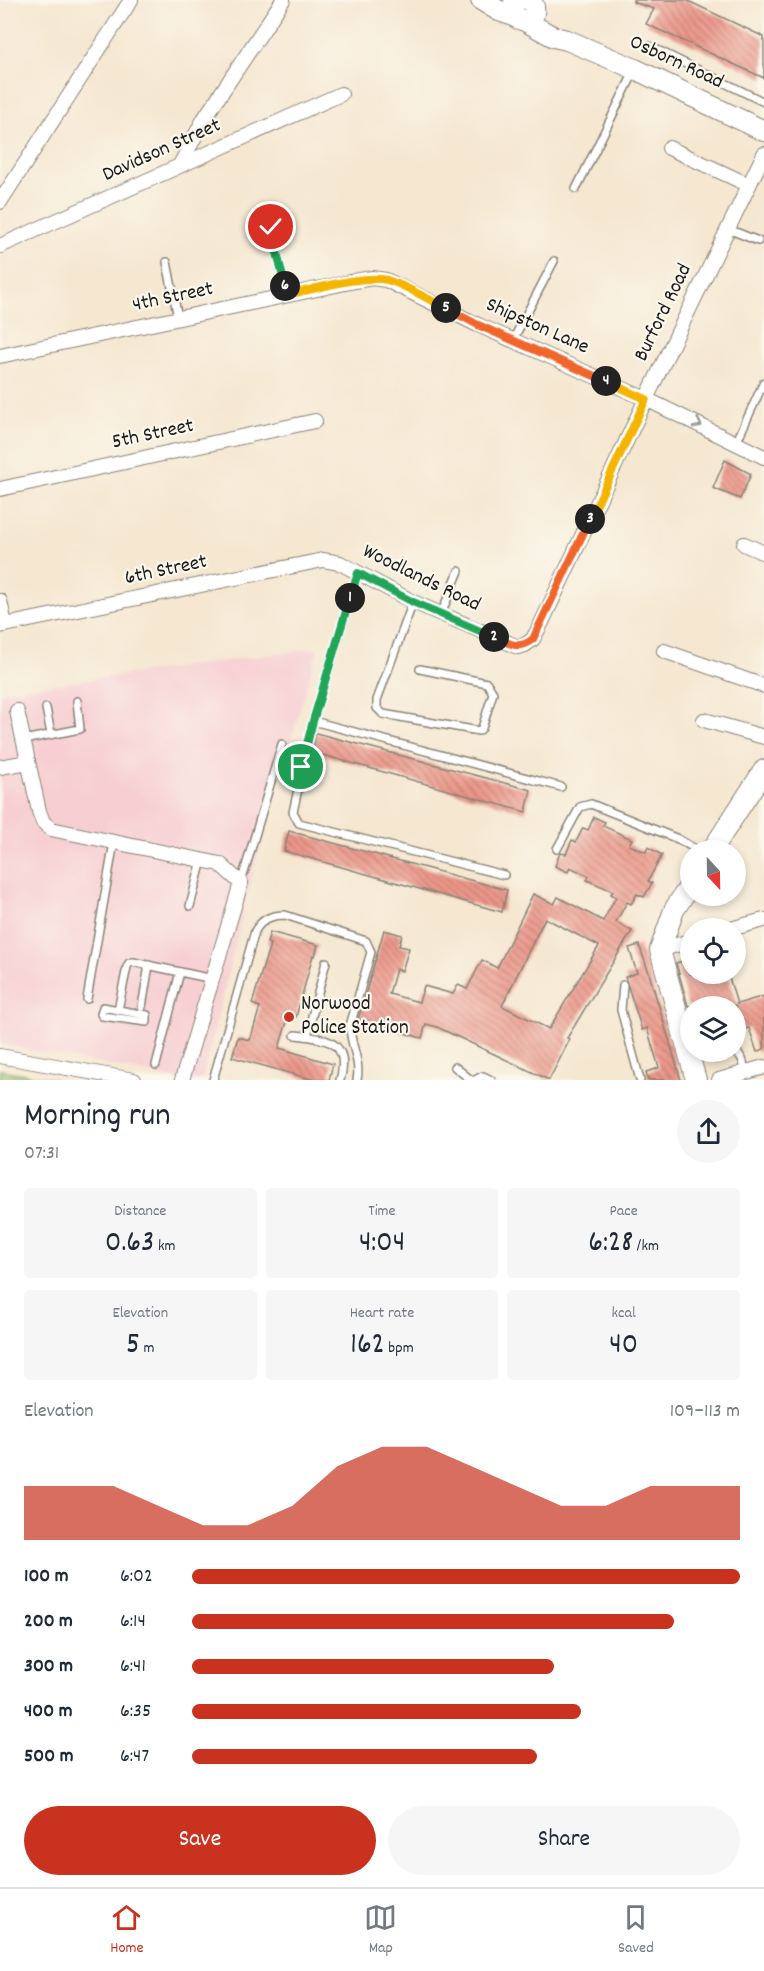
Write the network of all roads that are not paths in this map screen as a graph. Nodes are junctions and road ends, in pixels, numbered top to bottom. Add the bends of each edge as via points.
1 (131, 0) edge
2 (283, 0) edge
3 (484, 1) edge
4 (523, 5) edge
5 (649, 46) dead end
6 (635, 69) junction
7 (341, 94) dead end
8 (764, 102) edge
9 (764, 131) edge
10 (669, 148) dead end
11 (764, 154) edge
12 (180, 165) junction
13 (749, 185) junction
14 (576, 189) dead end
15 (0, 202) edge
16 (271, 227) dead end
17 (728, 229) junction
18 (758, 241) dead end
19 (0, 246) edge
20 (554, 261) dead end
21 (167, 262) dead end
22 (356, 280) joint
23 (287, 295) junction
24 (178, 318) junction
25 (513, 340) junction
26 (0, 356) edge
27 (764, 382) edge
28 (646, 399) junction
29 (315, 421) dead end
30 (736, 443) junction
31 (764, 457) edge
32 (0, 489) edge
33 (744, 544) dead end
34 (764, 553) edge
35 (340, 563) joint
36 (459, 571) dead end
37 (358, 573) junction
38 (0, 601) edge
39 (413, 602) junction
40 (441, 614) junction
41 (2, 626) edge
42 (518, 646) joint
43 (664, 651) dead end
44 (420, 669) dead end
45 (764, 686) edge
46 (78, 701) dead end
47 (46, 708) dead end
48 (17, 711) dead end
49 (704, 720) dead end
50 (313, 721) junction
51 (51, 735) junction
52 (764, 737) edge
53 (23, 740) junction
54 (282, 744) dead end
55 (28, 762) junction
56 (0, 767) edge
57 (763, 774) edge
58 (561, 787) dead end
59 (680, 840) edge
60 (719, 840) edge
61 (114, 842) junction
62 (557, 849) dead end
63 (202, 860) junction
64 (504, 875) dead end
65 (241, 883) junction
66 (680, 901) edge
67 (190, 906) dead end
68 (764, 920) edge
69 (746, 925) edge
70 (680, 944) edge
71 (660, 950) junction
72 (326, 962) dead end
73 (149, 965) junction
74 (180, 972) junction
75 (213, 978) junction
76 (623, 984) dead end
77 (87, 999) dead end
78 (142, 1007) dead end
79 (118, 1010) junction
80 (295, 1035) dead end
81 (307, 1036) junction
82 (0, 1056) edge
83 (743, 1062) edge
84 (156, 1065) dead end
85 (455, 1066) dead end
86 (764, 1067) edge
87 (746, 1072) junction
88 (134, 1080) edge
89 (182, 1080) edge
90 (213, 1080) edge
91 (340, 1080) edge
92 (357, 1080) edge
93 (473, 1080) edge
94 (491, 1080) edge
95 (640, 1080) edge
96 (696, 1080) edge
97 (719, 1080) edge

1 - 15 street
2 - 12 street via 204,119
3 - 4 street, Osborn Road via 499,11
4 - 6 street, Osborn Road via 554,37
5 - 8 lane
6 - 9 street, Osborn Road
6 - 14 lane
7 - 12 street, Davidson Street
10 - 13 street
11 - 13 street, Burford Road
12 - 19 street, Davidson Street
13 - 17 street, Burford Road
16 - 23 lane
17 - 18 lane
17 - 28 street, Burford Road
20 - 25 lane
21 - 24 lane
22 - 23 street, 4th Street
22 - 25 street, Shipston Lane via 386,280
23 - 24 street, 4th Street
24 - 26 street, 4th Street
25 - 28 street, Shipston Lane
27 - 30 lane
28 -> 30 street, Shipston Lane
28 - 42 street, Burford Road via 536,634
29 - 32 street, 5th Street
30 - 31 street, Shipston Lane
33 - 34 street
35 - 37 street, Woodlands Road
35 - 41 street, 6th Street via 307,562
36 - 40 lane
37 - 39 street, Woodlands Road
37 - 50 lane
38 - 41 street
39 - 40 street, Woodlands Road
39 - 44 lane via 377,708 383,714 478,731 482,728 493,693 487,683
40 - 42 street, Woodlands Road
43 - 45 street
46 - 51 lane via 80,729
47 - 51 lane
48 - 53 street
49 - 52 street
50 - 58 lane
50 - 64 lane via 293,812 299,823
51 - 53 lane
53 - 55 street
54 - 65 lane
55 - 56 street
55 - 61 street via 43,822 51,829
57 - 60 street
59 - 62 lane via 591,804 580,807
61 - 63 street
61 - 77 lane
63 - 65 street via 220,864
63 - 67 lane
65 - 75 street
66 - 71 street
68 - 69 street
70 - 71 street
71 - 96 street
72 - 81 lane
73 - 74 lane
73 - 78 lane
73 - 79 lane via 129,963
74 - 75 lane
74 - 84 lane
75 - 89 street
76 - 95 lane via 621,1010
79 - 79 lane via 103,1007 100,1014 147,1022 147,1015
80 - 81 lane
81 - 91 lane via 339,1047 343,1054
82 - 88 street
83 - 87 lane
85 - 93 lane
86 - 87 street
87 - 97 street
90 - 92 lane via 255,931 274,915 314,923 366,941 369,946 371,952 350,1026 359,1066
93 - 94 lane via 483,1076

